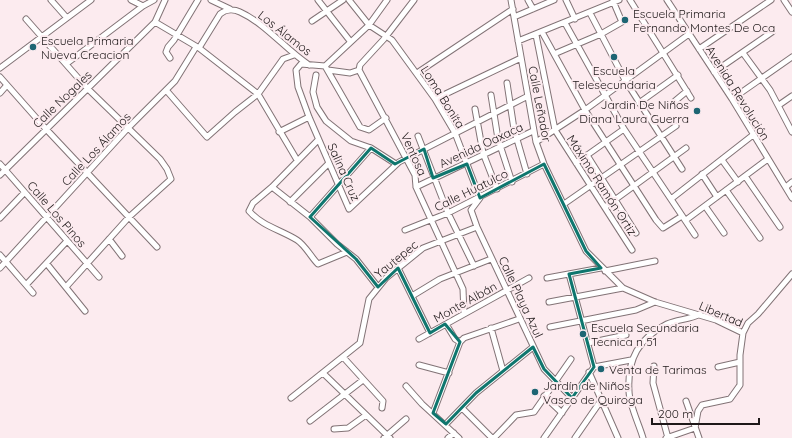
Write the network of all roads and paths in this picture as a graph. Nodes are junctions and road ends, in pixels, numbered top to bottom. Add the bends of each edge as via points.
1 (51, 0) edge
2 (132, 0) edge
3 (154, 0) edge
4 (164, 0) edge
5 (198, 0) edge
6 (211, 0) edge
7 (318, 0) edge
8 (343, 0) edge
9 (349, 0) edge
10 (387, 0) edge
11 (414, 0) edge
12 (510, 0) edge
13 (528, 0) edge
14 (566, 0) edge
15 (630, 0) edge
16 (667, 0) edge
17 (771, 0) edge
18 (784, 0) edge
19 (88, 1) edge
20 (551, 1) edge
21 (615, 1) edge
22 (143, 6) junction
23 (512, 9) junction
24 (533, 9) junction
25 (231, 10) junction
26 (327, 11) junction
27 (792, 12) edge
28 (590, 13) junction
29 (514, 17) junction
30 (67, 18) junction
31 (26, 19) dead end
32 (575, 19) junction
33 (312, 21) dead end
34 (155, 22) junction
35 (565, 23) junction
36 (369, 25) junction
37 (542, 32) junction
38 (772, 32) dead end
39 (601, 34) junction
40 (689, 34) junction
41 (176, 35) junction
42 (387, 35) junction
43 (536, 35) junction
44 (41, 36) junction
45 (350, 41) junction
46 (518, 41) junction
47 (576, 45) junction
48 (198, 48) junction
49 (699, 49) junction
50 (663, 52) junction
51 (743, 53) junction
52 (554, 54) junction
53 (294, 55) junction
54 (792, 57) edge
55 (170, 58) dead end
56 (521, 58) junction
57 (66, 64) junction
58 (309, 65) junction
59 (0, 68) edge
60 (326, 68) junction
61 (360, 70) junction
62 (714, 72) junction
63 (417, 73) junction
64 (678, 75) junction
65 (316, 76) dead end
66 (0, 77) edge
67 (762, 79) junction
68 (624, 80) junction
69 (507, 83) dead end
70 (7, 85) junction
71 (87, 88) junction
72 (166, 90) junction
73 (687, 91) junction
74 (0, 93) edge
75 (258, 94) junction
76 (604, 95) junction
77 (491, 96) dead end
78 (528, 96) junction
79 (792, 96) edge
80 (691, 98) dead end
81 (435, 99) junction
82 (732, 100) junction
83 (675, 101) dead end
84 (639, 102) junction
85 (510, 105) junction
86 (779, 105) junction
87 (475, 110) dead end
88 (585, 110) junction
89 (494, 113) junction
90 (309, 117) junction
91 (386, 118) junction
92 (478, 122) junction
93 (676, 126) dead end
94 (128, 128) junction
95 (46, 129) junction
96 (624, 129) junction
97 (555, 130) junction
98 (533, 131) junction
99 (279, 132) junction
100 (792, 132) edge
101 (455, 133) junction
102 (753, 135) junction
103 (418, 136) dead end
104 (661, 136) junction
105 (516, 139) junction
106 (318, 140) junction
107 (536, 142) junction
108 (605, 142) junction
109 (500, 147) junction
110 (371, 148) junction
111 (686, 148) dead end
112 (424, 149) junction
113 (640, 151) junction
114 (484, 155) junction
115 (587, 155) junction
116 (406, 158) junction
117 (674, 158) junction
118 (768, 159) junction
119 (297, 160) junction
120 (722, 160) junction
121 (576, 162) junction
122 (328, 163) junction
123 (0, 164) edge
124 (396, 164) junction
125 (467, 164) junction
126 (544, 164) junction
127 (620, 166) junction
128 (682, 169) dead end
129 (5, 170) junction
130 (654, 172) junction
131 (87, 173) junction
132 (527, 174) junction
133 (702, 174) junction
134 (0, 175) edge
135 (745, 176) junction
136 (433, 178) junction
137 (602, 178) junction
138 (512, 182) junction
139 (738, 182) junction
140 (792, 182) edge
141 (338, 185) junction
142 (591, 186) junction
143 (272, 187) junction
144 (416, 187) junction
145 (634, 187) junction
146 (786, 187) junction
147 (497, 189) junction
148 (726, 190) junction
149 (24, 193) junction
150 (717, 197) junction
151 (480, 198) junction
152 (792, 198) edge
153 (671, 199) junction
154 (615, 200) junction
155 (290, 202) junction
156 (564, 204) junction
157 (705, 206) junction
158 (605, 207) junction
159 (448, 213) junction
160 (46, 217) junction
161 (129, 217) junction
162 (310, 217) junction
163 (0, 218) edge
164 (684, 218) junction
165 (431, 220) junction
166 (477, 227) junction
167 (780, 227) dead end
168 (405, 230) dead end
169 (636, 233) dead end
170 (724, 233) dead end
171 (457, 235) junction
172 (695, 236) dead end
173 (760, 238) dead end
174 (109, 239) junction
175 (67, 241) junction
176 (441, 241) junction
177 (157, 247) dead end
178 (632, 250) dead end
179 (347, 252) junction
180 (0, 255) edge
181 (122, 256) dead end
182 (491, 259) junction
183 (655, 261) dead end
184 (6, 262) junction
185 (87, 263) junction
186 (47, 264) junction
187 (474, 266) junction
188 (0, 268) edge
189 (398, 268) junction
190 (603, 269) junction
191 (455, 272) junction
192 (568, 274) junction
193 (792, 274) edge
194 (99, 277) dead end
195 (528, 278) dead end
196 (547, 278) dead end
197 (26, 285) junction
198 (378, 286) junction
199 (66, 287) junction
200 (623, 288) junction
201 (506, 291) junction
202 (33, 293) dead end
203 (412, 296) junction
204 (575, 297) junction
205 (550, 302) dead end
206 (655, 302) junction
207 (85, 311) dead end
208 (464, 314) junction
209 (700, 314) junction
210 (519, 319) junction
211 (581, 320) junction
212 (446, 324) junction
213 (550, 327) dead end
214 (491, 328) junction
215 (430, 333) junction
216 (743, 333) junction
217 (626, 335) dead end
218 (419, 339) dead end
219 (460, 342) junction
220 (588, 343) junction
221 (533, 348) junction
222 (343, 358) junction
223 (571, 359) dead end
224 (631, 360) junction
225 (740, 362) junction
226 (419, 365) dead end
227 (654, 366) dead end
228 (718, 366) dead end
229 (594, 367) junction
230 (503, 370) junction
231 (589, 372) junction
232 (449, 373) junction
233 (324, 374) junction
234 (363, 380) junction
235 (556, 380) junction
236 (406, 386) dead end
237 (345, 395) junction
238 (544, 396) junction
239 (291, 398) dead end
240 (572, 398) junction
241 (602, 399) junction
242 (686, 401) dead end
243 (382, 408) dead end
244 (462, 408) junction
245 (433, 413) junction
246 (562, 413) junction
247 (366, 415) junction
248 (406, 419) dead end
249 (310, 421) dead end
250 (446, 424) junction
251 (695, 428) junction
252 (334, 429) dead end
253 (454, 432) junction
254 (387, 437) edge
255 (448, 438) edge
256 (459, 438) edge
257 (493, 438) edge
258 (544, 438) edge
259 (575, 438) edge
260 (618, 438) edge
261 (643, 438) edge
262 (667, 438) edge
263 (699, 438) edge

1 - 30 street
2 - 22 street
3 - 22 street
4 - 34 street, Calle Nogales
5 - 41 street
6 - 25 street, Los Álamos
7 - 26 street
8 - 26 street
9 - 36 street
10 - 36 street
11 - 42 street
12 - 23 street, Calle Leñador
13 - 24 street
14 - 32 street
15 - 50 street
16 - 40 street, Avenida Revolución
17 - 49 street
18 - 27 street
19 - 30 street
20 - 24 street
21 - 28 street
21 - 39 street via 622,22
22 - 57 street
23 - 29 street, Calle Leñador
23 - 63 street
24 - 29 street
25 - 48 street via 220,14
25 - 53 street, Los Álamos via 241,12 250,18
26 - 33 street
26 - 45 street
28 - 32 street
28 - 39 street
29 - 46 street, Calle Leñador
30 - 44 street
31 - 44 street
32 - 35 street
34 - 41 street
34 - 71 street, Calle Nogales
35 - 37 street
35 - 47 street
36 - 42 street
36 - 45 street
37 - 43 street
37 - 52 street
38 - 51 street
39 - 47 street
39 - 68 street
40 - 49 street, Avenida Revolución
40 - 50 street
41 - 48 street
41 - 55 street via 166,52
42 - 61 street via 360,65
42 - 63 street, Loma Bonita
43 - 46 street
43 - 97 street
44 - 57 street
44 - 59 street
45 - 60 street
46 - 56 street, Calle Leñador
47 - 52 street
47 - 76 street
48 - 72 street, Calle Los Álamos
48 - 75 street
49 - 62 street, Avenida Revolución
50 - 64 street
50 - 68 street
51 - 62 street
51 - 67 street
52 - 88 street
53 - 58 street, Los Álamos
53 - 75 street via 283,59
54 - 67 street
56 - 78 street, Calle Leñador
56 - 81 street
57 - 71 street
58 - 60 street
58 - 90 street, Salina Cruz via 301,64 296,70 298,87
60 - 61 street via 350,72
60 - 91 street via 360,127 369,130
61 - 91 street, Ventosa
62 - 82 street, Avenida Revolución
63 - 81 street, Loma Bonita
64 - 73 street
64 - 84 street
65 - 110 street via 313,92 317,107 326,121 351,142
66 - 70 street
67 - 82 street
67 - 86 street
68 - 76 street
68 - 84 street
69 - 85 street
70 - 74 street
70 - 95 street
71 - 94 street
71 - 95 street, Calle Nogales
72 - 75 street via 207,136
72 - 94 street, Calle Los Álamos
73 - 80 street
73 - 83 street
75 - 99 street
76 - 88 street
76 - 96 street
77 - 89 street
78 - 85 street
78 - 98 street, Calle Leñador
79 - 86 street
81 - 101 street, Loma Bonita
82 - 102 street, Avenida Revolución
84 - 104 street
85 - 89 street
85 - 105 street
86 - 100 street
87 - 92 street
88 - 97 street
88 - 108 street
89 - 92 street
89 - 109 street
90 - 99 street
90 - 106 street, Salina Cruz
91 - 116 street, Ventosa
92 - 101 street
92 - 114 street
93 - 104 street
94 - 131 street, Calle Los Álamos
94 - 161 street via 160,159 171,180
95 - 129 street, Calle Nogales
95 - 131 street
96 - 108 street
96 - 113 street
97 - 107 street
97 - 121 street, Máximo Ramón Ortiz
98 - 105 street, Avenida Oaxaca
98 - 107 street, Calle Leñador
99 - 119 street
101 - 112 street
101 - 125 street, Loma Bonita
102 - 118 street, Avenida Revolución
102 - 120 street
103 - 112 street
104 - 113 street
104 - 117 street
105 - 109 street, Avenida Oaxaca
105 - 132 street
106 - 119 street
106 - 122 street, Salina Cruz
107 - 126 street, Calle Leñador
108 - 115 street
108 - 127 street
109 - 114 street, Avenida Oaxaca
109 - 138 street
110 - 124 street
110 - 141 street
111 - 117 street
112 - 116 street, Salina Cruz
112 - 136 street
113 - 127 street
113 - 130 street
114 - 125 street, Avenida Oaxaca
114 - 147 street
115 - 121 street
115 - 137 street
116 - 124 street, Salina Cruz
116 - 144 street, Ventosa via 416,180
117 - 128 street
117 - 130 street
118 - 135 street
118 - 146 street, Avenida Revolución
119 - 143 street
120 - 133 street
120 - 139 street
121 - 142 street, Máximo Ramón Ortiz
122 - 141 street, Salina Cruz
122 - 155 street
123 - 129 street, Calle Los Pinos
124 - 141 street, Salina Cruz via 349,210
125 - 136 street, Avenida Oaxaca
125 - 151 street, Loma Bonita
126 - 132 street, Calle Huatulco
126 - 156 street, Calle Leñador
127 - 137 street
127 - 145 street
129 - 134 street, Calle Nogales
129 - 149 street, Calle Los Pinos
130 - 145 street
130 - 153 street
131 - 160 street, Calle Los Álamos
131 - 161 street
132 - 138 street, Calle Huatulco
133 - 150 street
133 - 153 street
135 - 139 street
135 - 167 street
136 - 144 street, Avenida Oaxaca
136 - 159 street
137 - 142 street
137 - 154 street
138 - 147 street, Calle Huatulco
139 - 148 street
140 - 146 street
141 - 162 street
142 - 156 street
142 - 158 street, Máximo Ramón Ortiz
143 - 155 street
143 - 179 street via 254,203 250,211 253,215 273,229 298,241 318,264
144 - 165 street, Ventosa
145 - 154 street
145 - 164 street via 661,227
146 - 152 street, Avenida Revolución
147 - 151 street, Calle Huatulco
148 - 150 street
148 - 173 street
149 - 160 street, Calle Los Pinos
149 - 163 street
150 - 157 street
151 - 159 street, Calle Huatulco
151 - 166 street, Calle Playa Azul via 471,210
153 - 164 street
154 - 158 street
154 - 169 street
155 - 162 street
156 - 190 street, Calle Leñador via 586,251
157 - 164 street
157 - 170 street
158 - 178 street, Máximo Ramón Ortiz
159 - 165 street, Calle Huatulco
159 - 171 street
160 - 175 street, Calle Los Pinos
160 - 184 street, Calle Los Álamos
161 - 174 street
161 - 177 street
162 - 179 street
164 - 172 street
165 - 168 street, Calle Huatulco
165 - 176 street, Ventosa
166 - 171 street, Yautepec
166 - 182 street, Calle Playa Azul
171 - 176 street, Yautepec
171 - 187 street
174 - 181 street
174 - 185 street
175 - 185 street, Calle Los Pinos
175 - 186 street
176 - 189 street, Yautepec via 416,252
176 - 191 street, Ventosa
179 - 198 street
180 - 184 street
182 - 187 street
182 - 201 street, Calle Playa Azul
183 - 190 street
184 - 188 street, Calle Los Álamos
184 - 197 street
185 - 194 street, Calle Los Pinos
185 - 199 street
186 - 197 street
186 - 199 street
187 - 191 street
189 - 198 street, Yautepec
189 - 203 street
190 - 192 street
190 - 200 street, Libertad
191 - 203 street
191 - 208 street, Ventosa via 463,289
192 - 196 street
192 - 204 street
193 - 216 street via 748,323
195 - 201 street, Monte Albán
197 - 202 street
198 - 222 street, Yautepec via 369,299 360,343
199 - 207 street
200 - 204 street
200 - 206 street, Libertad
201 - 208 street, Monte Albán
201 - 210 street, Calle Playa Azul
203 - 215 street
204 - 205 street
204 - 211 street
206 - 209 street, Libertad
206 - 211 street via 636,310
208 - 212 street, Monte Albán
209 - 216 street, Libertad
209 - 224 street via 691,319 670,322 657,329 636,350
210 - 214 street
210 - 221 street, Calle Playa Azul
211 - 213 street
211 - 220 street
212 - 215 street, Monte Albán
212 - 219 street via 454,339
214 - 219 street
214 - 230 street
215 - 218 street, Monte Albán
216 - 225 street, Libertad
217 - 220 street
219 - 232 street
220 - 229 street
221 - 230 street
221 - 235 street, Calle Playa Azul via 544,369
222 - 233 street, Yautepec
222 - 234 street
223 - 235 street
224 - 229 street
224 - 261 street via 628,391
225 - 228 street
225 - 251 street, Libertad via 740,385 730,399 702,405 698,411
226 - 232 street
227 - 262 street via 653,383
229 - 231 street
230 - 244 street
231 - 240 street
231 - 241 street
232 - 245 street
233 - 237 street
233 - 239 street, Yautepec
234 - 237 street
234 - 243 street via 383,401
235 - 238 street
235 - 240 street, Calle Playa Azul
236 - 245 street
237 - 247 street
237 - 249 street
238 - 246 street
238 - 257 street via 534,412 516,415
240 - 246 street
241 - 259 street
241 - 260 street
242 - 251 street
244 - 250 street
244 - 257 street
245 - 250 street
246 - 258 street
247 - 252 street via 348,428
247 - 254 street
248 - 254 street
250 - 253 street
251 - 262 street
251 - 263 street
253 - 255 street
253 - 256 street

